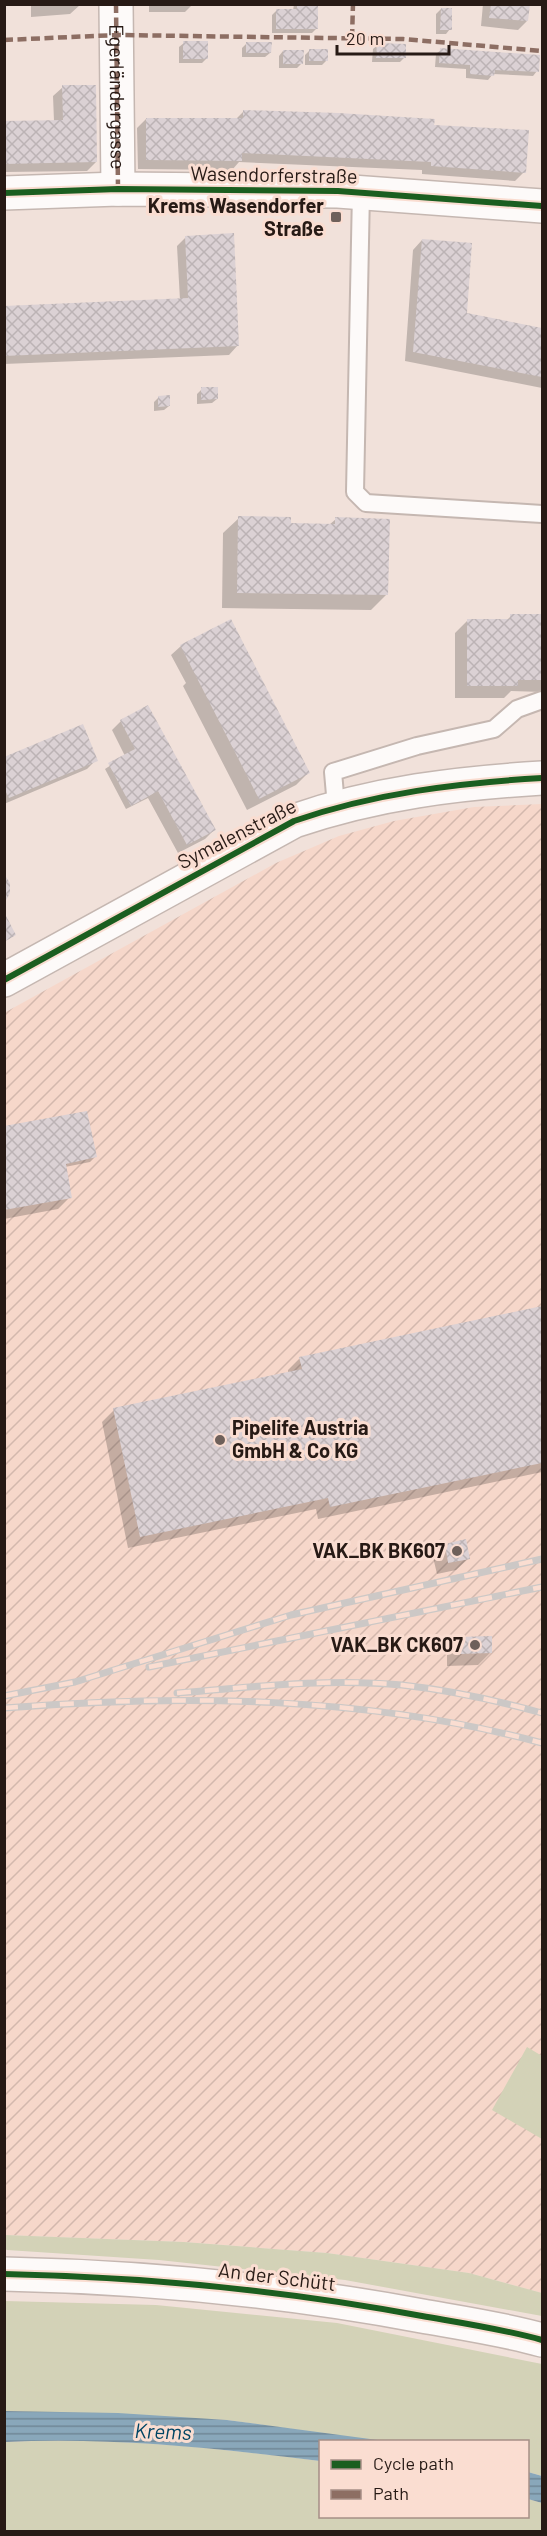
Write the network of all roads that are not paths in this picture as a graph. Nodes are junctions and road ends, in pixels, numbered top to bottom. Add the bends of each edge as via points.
1 (116, 4) edge
2 (118, 189) junction
3 (361, 192) junction
4 (4, 193) edge
5 (543, 206) edge
6 (543, 514) edge
7 (543, 700) edge
8 (543, 778) edge
9 (336, 806) junction
10 (4, 980) edge
11 (4, 2274) edge
12 (543, 2340) edge

1 - 2 street, Egerländergasse
2 - 3 street, Wasendorferstraße
2 - 4 street, Wasendorferstraße
3 - 5 street, Wasendorferstraße
3 - 6 lane via 355,492 366,503
7 - 9 lane via 517,708 494,729 417,746 333,772
8 - 9 street, Symalenstraße via 460,784
9 - 10 street, Symalenstraße via 294,821 251,843
11 - 12 street, An der Schütt via 120,2277 342,2301

